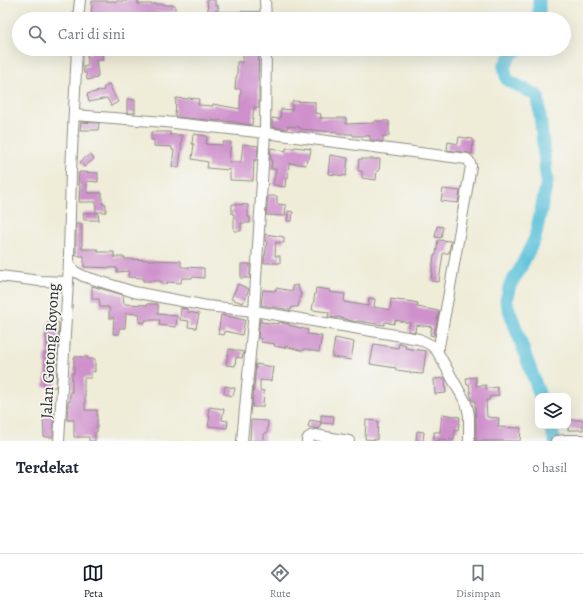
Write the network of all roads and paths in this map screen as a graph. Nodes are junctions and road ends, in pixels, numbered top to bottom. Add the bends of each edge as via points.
1 (80, 0) edge
2 (265, 0) edge
3 (79, 12) edge
4 (266, 12) edge
5 (77, 56) edge
6 (266, 56) edge
7 (74, 115) junction
8 (265, 133) junction
9 (69, 263) junction
10 (0, 276) edge
11 (68, 282) junction
12 (254, 311) junction
13 (437, 351) junction
14 (583, 440) edge
15 (59, 441) edge
16 (242, 441) edge
17 (307, 441) edge
18 (349, 441) edge
19 (469, 441) edge
20 (556, 441) edge

1 - 3 street
2 - 4 street
5 - 7 street, Jalan Gotong Royong
6 - 8 street
7 - 8 street
7 - 9 street, Jalan Gotong Royong
8 - 12 street
8 - 13 street via 462,158 469,161 471,166
9 - 11 street, Jalan Gotong Royong
9 - 12 street via 74,271 83,276 134,292 207,306
10 - 11 street
11 - 15 street, Jalan Gotong Royong
12 - 13 street via 410,337 426,342
12 - 16 street
13 - 19 street via 466,403
14 - 20 street
17 - 18 street via 316,435

